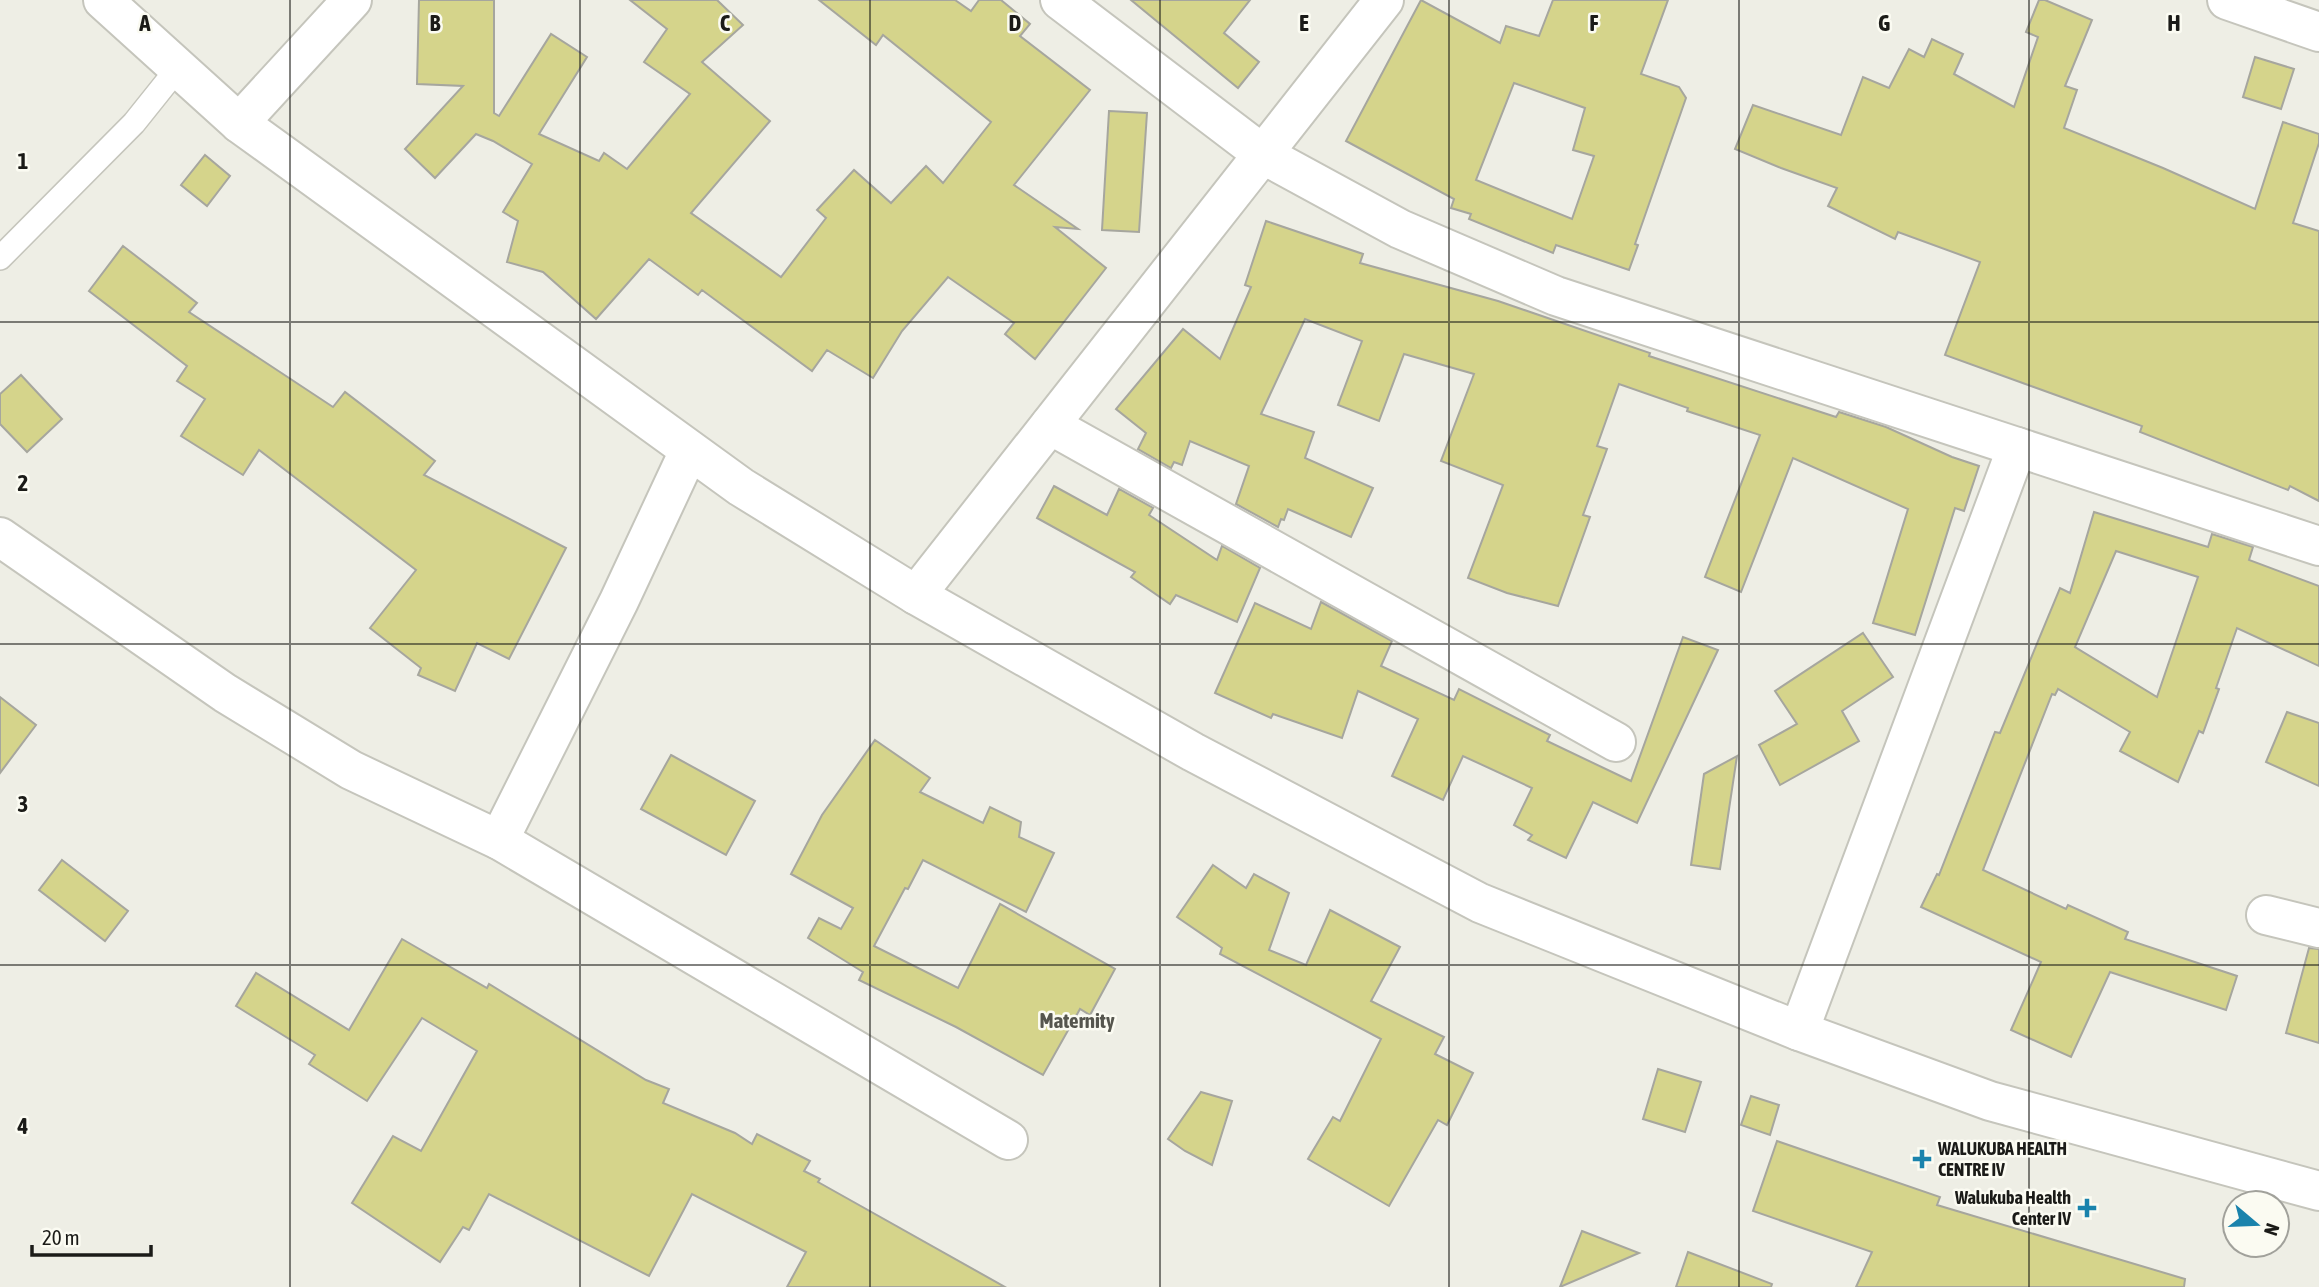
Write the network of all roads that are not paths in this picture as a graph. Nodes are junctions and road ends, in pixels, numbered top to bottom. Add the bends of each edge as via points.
1 (103, 0) edge
2 (352, 0) edge
3 (1060, 0) edge
4 (1384, 0) edge
5 (2227, 0) edge
6 (2319, 32) edge
7 (178, 68) junction
8 (239, 123) junction
9 (1264, 155) junction
10 (0, 258) edge
11 (1050, 425) junction
12 (2017, 447) junction
13 (690, 451) junction
14 (0, 537) edge
15 (2319, 546) edge
16 (916, 595) junction
17 (1616, 741) dead end
18 (499, 840) junction
19 (2266, 915) dead end
20 (2319, 928) edge
21 (1799, 1031) junction
22 (1008, 1140) dead end
23 (2319, 1191) edge

1 - 7 street
2 - 8 street
3 - 9 street
4 - 9 street
5 - 6 street
7 - 8 street
7 - 10 lane via 134,123
8 - 13 street
9 - 11 street
9 - 12 street via 1400,229 1556,296
11 - 16 street
11 - 17 street
12 - 15 street
12 - 21 street
13 - 16 street
13 - 18 street
14 - 18 street via 225,694 351,769
16 - 21 street via 1193,752 1480,903
18 - 22 street
19 - 20 street
21 - 23 street via 1990,1101

